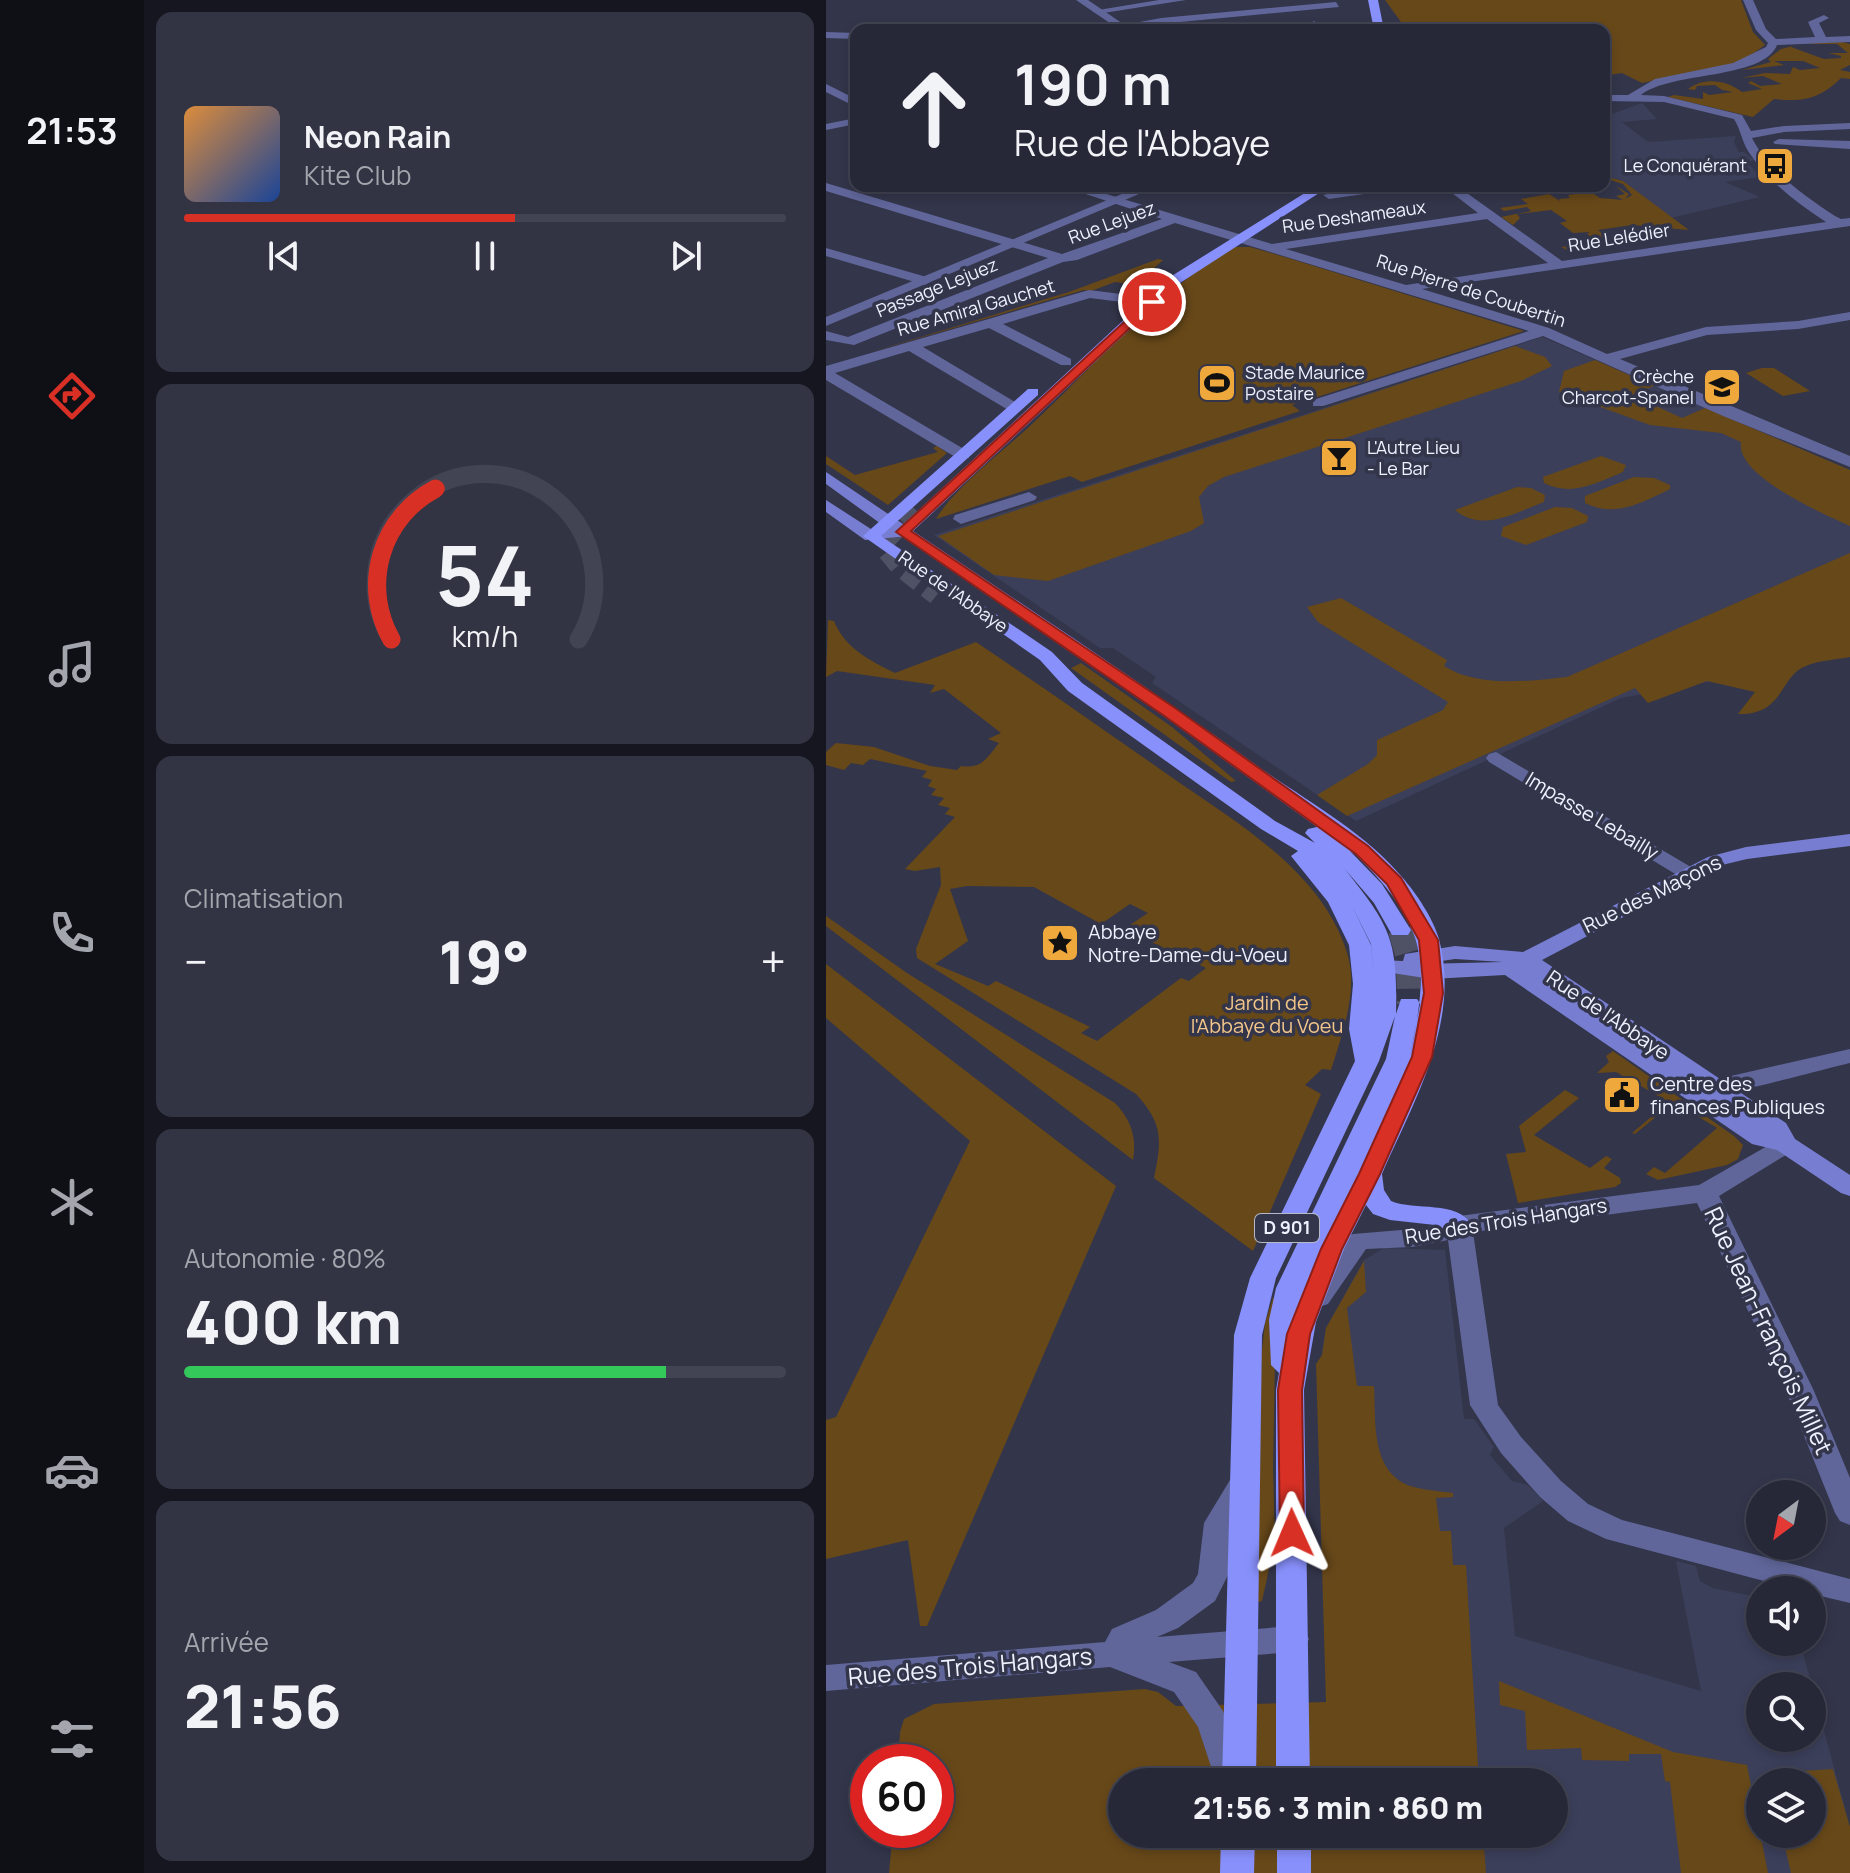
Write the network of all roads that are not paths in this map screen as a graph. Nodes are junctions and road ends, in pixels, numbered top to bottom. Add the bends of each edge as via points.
1 (1081, 0) edge
2 (1181, 0) edge
3 (1362, 0) edge
4 (1373, 0) edge
5 (1748, 0) edge
6 (1336, 5) dead end
7 (1298, 9) junction
8 (1097, 11) junction
9 (1824, 18) dead end
10 (1118, 24) edge
11 (1161, 24) edge
12 (1314, 24) edge
13 (1366, 24) edge
14 (1378, 24) edge
15 (826, 35) edge
16 (850, 36) edge
17 (1850, 39) edge
18 (1822, 40) junction
19 (1773, 42) junction
20 (1645, 86) junction
21 (847, 87) dead end
22 (828, 89) edge
23 (1610, 98) edge
24 (1631, 98) junction
25 (1664, 99) junction
26 (850, 101) edge
27 (1610, 111) edge
28 (850, 122) edge
29 (1850, 126) edge
30 (826, 127) edge
31 (1747, 138) junction
32 (1850, 145) edge
33 (826, 187) edge
34 (1087, 192) edge
35 (1138, 192) edge
36 (1301, 192) edge
37 (1323, 192) edge
38 (1457, 192) edge
39 (1116, 201) junction
40 (1489, 215) junction
41 (1174, 219) junction
42 (1846, 225) edge
43 (1233, 237) junction
44 (1012, 245) junction
45 (1272, 248) junction
46 (826, 252) edge
47 (1061, 258) junction
48 (1560, 265) junction
49 (925, 281) junction
50 (1406, 289) junction
51 (1137, 300) junction
52 (1850, 316) edge
53 (826, 322) edge
54 (989, 322) junction
55 (1544, 331) junction
56 (826, 335) edge
57 (911, 346) junction
58 (1081, 350) junction
59 (1608, 358) junction
60 (1059, 359) junction
61 (826, 372) edge
62 (1318, 403) dead end
63 (1015, 408) junction
64 (963, 455) junction
65 (1847, 460) edge
66 (826, 477) edge
67 (1029, 497) dead end
68 (826, 505) edge
69 (916, 510) tunnel mouth
70 (961, 519) dead end
71 (896, 527) junction
72 (871, 536) junction
73 (936, 596) tunnel mouth
74 (1075, 687) junction
75 (1169, 711) junction
76 (1496, 758) dead end
77 (1268, 825) junction
78 (1850, 840) edge
79 (1689, 874) junction
80 (1400, 930) tunnel mouth
81 (1431, 963) junction
82 (1518, 964) junction
83 (1386, 965) junction
84 (1409, 1004) tunnel mouth
85 (1850, 1056) edge
86 (1367, 1061) junction
87 (1717, 1089) junction
88 (1375, 1130) junction
89 (1785, 1144) junction
90 (1369, 1174) junction
91 (1850, 1187) edge
92 (1705, 1193) junction
93 (1459, 1225) junction
94 (1302, 1322) junction
95 (1290, 1390) junction
96 (1243, 1483) junction
97 (1850, 1513) edge
98 (1850, 1591) edge
99 (1293, 1639) junction
100 (1241, 1644) junction
101 (1114, 1655) junction
102 (826, 1678) edge
103 (1228, 1768) edge
104 (1239, 1768) edge
105 (1293, 1768) edge
106 (1238, 1848) edge
107 (1294, 1848) edge
108 (1237, 1873) edge
109 (1294, 1873) edge

1 - 8 street
2 - 8 street
3 - 13 main road
4 - 14 main road
5 - 19 street via 1761,30
6 - 7 street
7 - 11 street
7 - 12 street
8 - 10 street
9 - 18 street via 1813,22
15 - 16 street
17 - 18 street
18 - 19 street
19 - 20 street via 1763,56 1742,66
20 - 24 street
20 - 25 street via 1646,94
21 - 22 street
22 - 26 street
23 - 24 street
24 - 25 street
24 - 27 street
25 - 31 street via 1736,116 1745,125
28 - 30 street
29 - 31 street via 1784,129
31 - 32 street
31 - 42 street via 1804,204
33 - 44 street
34 - 39 street, Rue Pierre de Coubertin
35 - 39 street
36 - 43 main road
37 - 43 main road
38 - 40 street
39 - 41 street, Rue Pierre de Coubertin
39 - 44 street
40 - 45 street, Rue Deshameaux
40 - 48 street
41 - 43 street, Rue Pierre de Coubertin
41 - 47 street, Rue Lejuez
42 - 48 street, Rue Lelédier
43 - 45 street, Rue Pierre de Coubertin
43 - 51 main road via 1172,269
43 - 71 main road via 1175,280
44 - 47 street
44 - 49 street
45 - 50 street, Rue Pierre de Coubertin
46 - 49 street
47 - 56 street, Passage Lejuez via 849,342
48 - 50 street, Rue Lelédier
49 - 53 street
50 - 55 street, Rue Pierre de Coubertin
51 - 54 street, Rue Amiral Gauchet via 1089,294
51 - 58 main road
52 - 59 street via 1706,331
54 - 57 street, Rue Amiral Gauchet
54 - 60 street
55 - 59 street, Rue Pierre de Coubertin
55 - 62 street
57 - 61 street, Rue Amiral Gauchet
57 - 63 street
58 - 60 main road
58 - 69 main road
59 - 65 street, Rue Pierre de Coubertin
60 - 63 main road
61 - 64 street
63 - 64 main road
64 - 71 main road
66 - 71 main road, Rue de l'Abbaye
67 - 70 street
68 - 72 main road, Rue de l'Abbaye
71 - 72 main road
71 - 75 main road, Rue de l'Abbaye / D 901
72 - 74 main road, Rue de l'Abbaye / D 901 via 1046,656
73 - 74 main road, Rue de l'Abbaye / D 901 via 1028,662
74 - 77 main road, Rue de l'Abbaye / D 901
75 - 80 main road, Rue de l'Abbaye / D 901 via 1252,788 1364,874
75 - 81 main road, Rue de l'Abbaye / D 901 via 1362,850 1411,906 1425,932
76 - 79 street, Impasse Lebailly
77 - 83 main road, Rue de l'Abbaye / D 901 via 1312,850 1346,882 1374,924
77 - 86 main road, Rue de l'Abbaye / D 901 via 1338,900 1360,945 1361,1029
78 - 79 main road, Rue des Maçons via 1732,856
79 - 82 main road, Rue des Maçons
81 - 82 main road
81 - 83 main road
81 - 88 main road, Rue de l'Abbaye / D 901 via 1434,993 1422,1057
82 - 87 main road, Rue de l'Abbaye
82 - 89 main road, Rue de l'Abbaye via 1761,1138
83 - 86 main road, Rue de l'Abbaye / D 901 via 1384,1015
84 - 88 main road, D 901
85 - 87 street
86 - 96 main road, D 901 via 1263,1278 1252,1313 1245,1361
87 - 89 main road, Rue de l'Abbaye via 1777,1129
88 - 90 main road, D 901
88 - 95 main road, D 901 via 1289,1288 1283,1350
89 - 91 main road
89 - 92 street, Rue des Trois Hangars
90 - 93 main road via 1377,1204 1390,1212 1436,1216
90 - 94 main road, D 901
92 - 93 street, Rue des Trois Hangars
92 - 97 street, Rue Jean-François Millet via 1800,1391
93 - 94 street, Rue des Trois Hangars via 1445,1234 1354,1244
93 - 98 street via 1484,1405 1560,1499 1617,1531
94 - 95 main road, D 901
95 - 99 main road, D 901
96 - 100 main road, D 901
96 - 101 street via 1219,1523 1213,1575 1204,1592 1167,1619 1123,1638
99 - 100 street, Rue des Trois Hangars
99 - 105 main road, D 901
100 - 101 street, Rue des Trois Hangars
100 - 104 main road, D 901
101 - 102 street, Rue des Trois Hangars
101 - 103 street via 1185,1682 1212,1721
106 - 108 main road
107 - 109 main road

